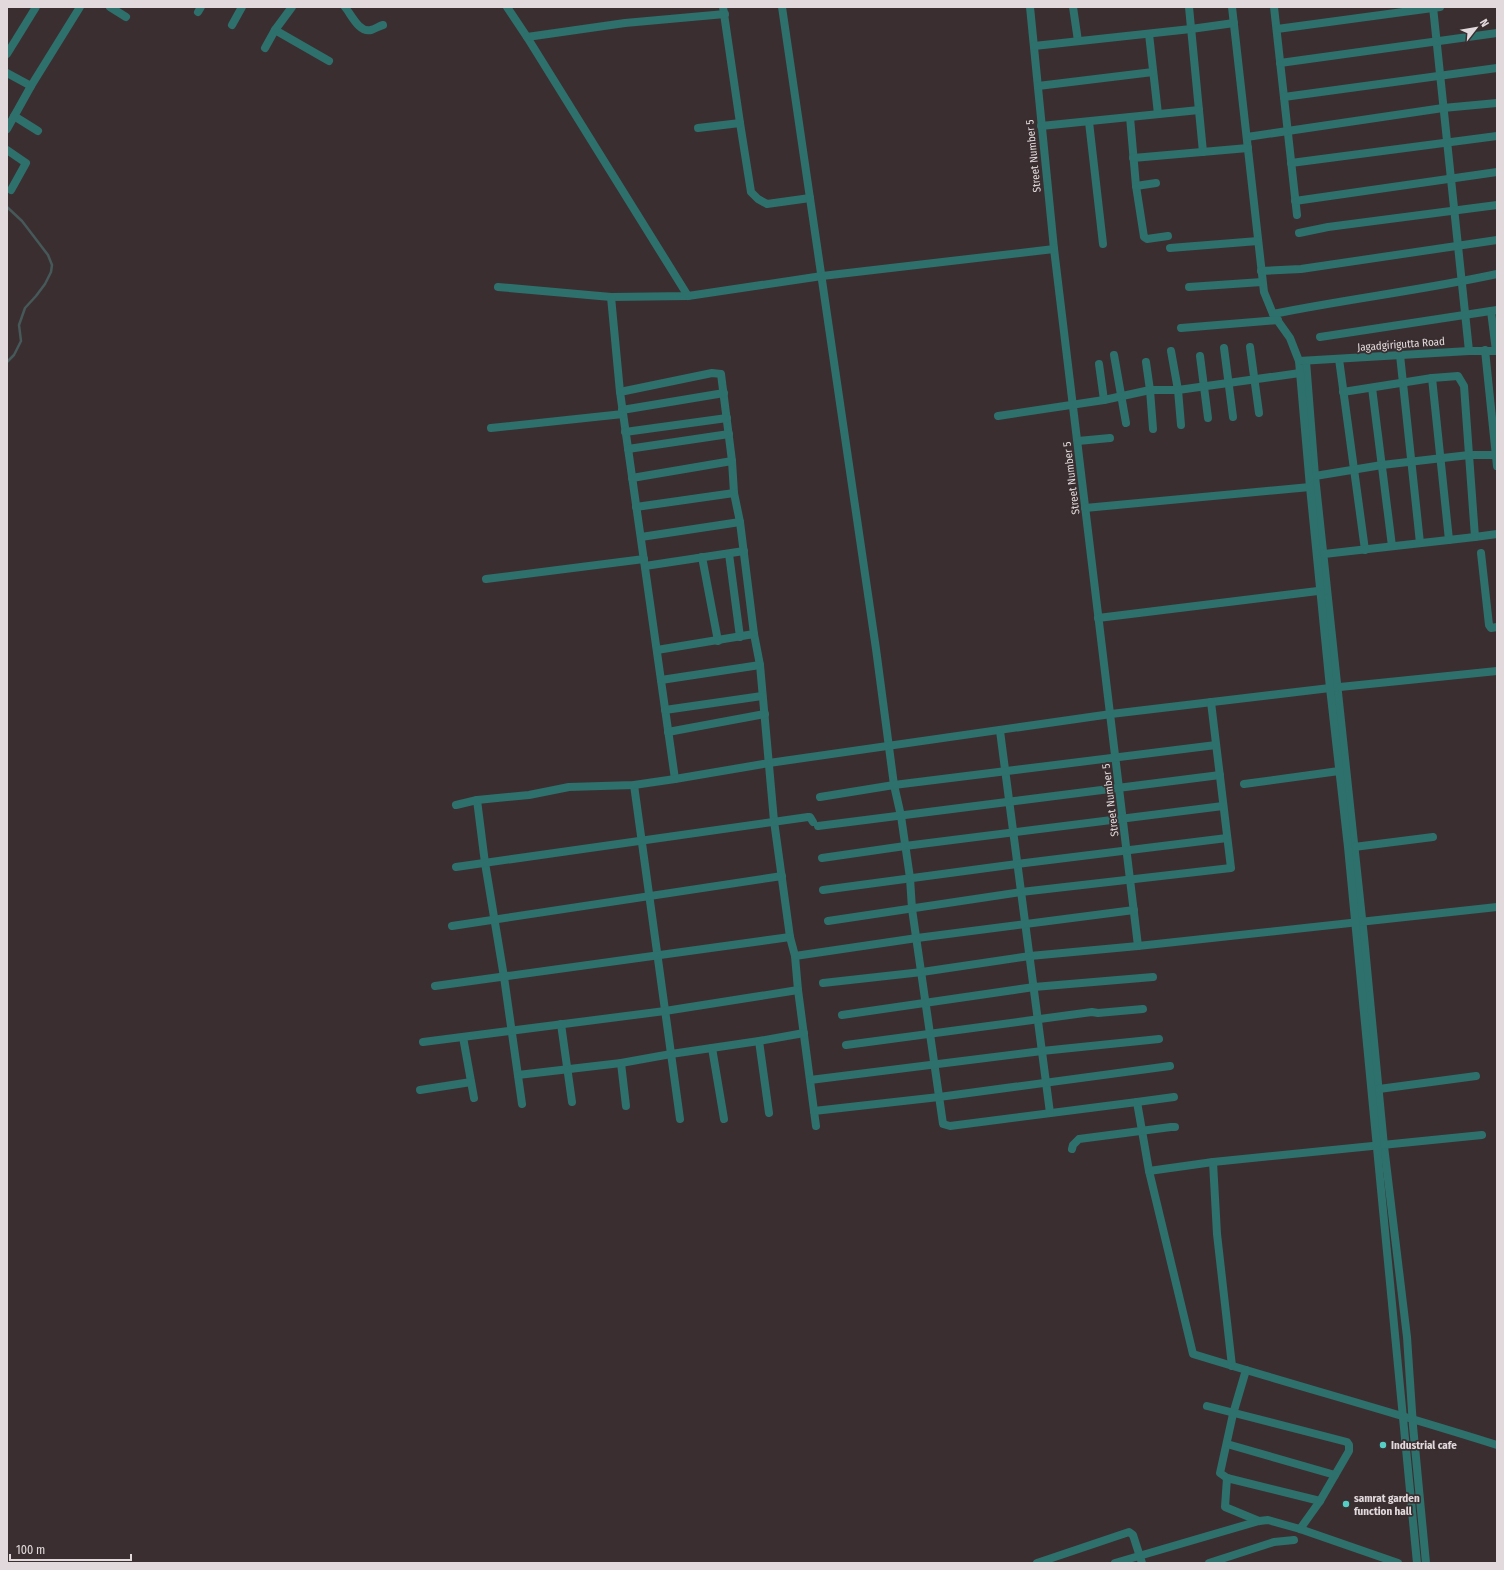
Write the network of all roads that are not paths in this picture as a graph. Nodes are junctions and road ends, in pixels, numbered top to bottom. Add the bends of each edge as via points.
1 (36, 7) edge
2 (80, 7) edge
3 (110, 7) edge
4 (242, 7) edge
5 (292, 7) edge
6 (345, 7) edge
7 (507, 7) edge
8 (782, 7) edge
9 (1025, 7) edge
10 (1073, 7) edge
11 (1189, 7) edge
12 (1232, 7) edge
13 (1274, 7) edge
14 (1435, 7) edge
15 (724, 10) edge
16 (1031, 11) edge
17 (126, 17) dead end
18 (1234, 22) junction
19 (232, 25) dead end
20 (383, 25) dead end
21 (1191, 29) junction
22 (1276, 29) junction
23 (275, 30) junction
24 (1497, 33) edge
25 (1149, 34) junction
26 (528, 37) junction
27 (1078, 41) junction
28 (1436, 41) junction
29 (1034, 46) junction
30 (266, 48) dead end
31 (7, 54) edge
32 (329, 61) dead end
33 (1280, 62) junction
34 (1497, 68) edge
35 (1153, 72) junction
36 (7, 73) edge
37 (1440, 76) junction
38 (31, 86) junction
39 (1038, 86) junction
40 (1284, 97) junction
41 (1497, 103) edge
42 (1443, 108) junction
43 (1199, 110) junction
44 (1158, 114) junction
45 (14, 116) junction
46 (1130, 117) junction
47 (1089, 122) junction
48 (740, 123) junction
49 (1041, 126) junction
50 (698, 128) dead end
51 (7, 129) edge
52 (38, 130) dead end
53 (1288, 131) junction
54 (1497, 136) edge
55 (1246, 137) junction
56 (1447, 143) junction
57 (1248, 148) junction
58 (7, 150) edge
59 (1203, 152) junction
60 (1134, 158) junction
61 (1291, 163) junction
62 (1497, 172) edge
63 (1451, 178) junction
64 (1156, 183) dead end
65 (1136, 186) junction
66 (11, 190) dead end
67 (810, 198) junction
68 (1295, 201) junction
69 (1497, 205) edge
70 (1454, 210) junction
71 (1297, 215) dead end
72 (1299, 233) dead end
73 (1168, 236) dead end
74 (1497, 240) edge
75 (1258, 241) junction
76 (1103, 244) dead end
77 (1458, 246) junction
78 (1170, 248) dead end
79 (1054, 249) junction
80 (1261, 271) junction
81 (1497, 274) edge
82 (822, 276) junction
83 (1262, 282) junction
84 (1462, 282) junction
85 (498, 287) dead end
86 (1189, 288) dead end
87 (688, 296) junction
88 (611, 297) junction
89 (1494, 310) edge
90 (1465, 315) junction
91 (1275, 317) junction
92 (1181, 328) dead end
93 (1320, 337) dead end
94 (1250, 347) dead end
95 (1224, 348) dead end
96 (1171, 350) dead end
97 (1485, 350) junction
98 (1469, 351) junction
99 (1497, 351) edge
100 (1114, 355) dead end
101 (1400, 355) junction
102 (1200, 356) dead end
103 (1339, 359) junction
104 (1146, 362) dead end
105 (1303, 362) junction
106 (1100, 364) dead end
107 (1300, 373) junction
108 (1432, 378) junction
109 (1255, 380) junction
110 (1229, 383) junction
111 (1402, 383) junction
112 (1203, 385) junction
113 (1372, 388) junction
114 (1150, 390) junction
115 (1178, 390) junction
116 (620, 392) junction
117 (1343, 392) junction
118 (724, 393) junction
119 (1121, 396) junction
120 (1104, 400) junction
121 (1073, 405) junction
122 (623, 412) junction
123 (1259, 413) dead end
124 (998, 416) dead end
125 (727, 418) junction
126 (1208, 418) dead end
127 (1233, 418) dead end
128 (1126, 423) dead end
129 (1181, 425) dead end
130 (491, 428) dead end
131 (1153, 429) dead end
132 (626, 432) junction
133 (729, 434) junction
134 (1110, 438) dead end
135 (1078, 441) junction
136 (628, 449) junction
137 (1469, 455) junction
138 (1496, 455) edge
139 (1441, 459) junction
140 (732, 461) junction
141 (1411, 462) junction
142 (1382, 465) junction
143 (1497, 466) edge
144 (1354, 470) junction
145 (1315, 476) junction
146 (632, 478) junction
147 (1310, 487) junction
148 (734, 493) junction
149 (636, 506) junction
150 (1086, 508) junction
151 (740, 522) junction
152 (1497, 534) edge
153 (640, 537) junction
154 (1475, 537) junction
155 (1449, 540) junction
156 (1420, 543) junction
157 (1392, 546) junction
158 (1365, 550) junction
159 (744, 551) junction
160 (1481, 553) dead end
161 (729, 554) junction
162 (1324, 554) junction
163 (702, 557) junction
164 (644, 563) junction
165 (486, 579) dead end
166 (1324, 590) junction
167 (1098, 618) junction
168 (1497, 627) edge
169 (754, 634) junction
170 (740, 637) junction
171 (718, 641) junction
172 (657, 650) junction
173 (760, 665) junction
174 (1497, 671) edge
175 (661, 680) junction
176 (1334, 688) junction
177 (762, 696) junction
178 (1211, 702) junction
179 (665, 710) junction
180 (765, 714) junction
181 (1111, 714) junction
182 (1000, 731) junction
183 (668, 732) junction
184 (1216, 745) junction
185 (889, 746) junction
186 (1115, 756) junction
187 (769, 763) junction
188 (1006, 771) junction
189 (1339, 771) junction
190 (1220, 776) junction
191 (675, 779) junction
192 (1244, 784) dead end
193 (634, 785) junction
194 (894, 785) junction
195 (1118, 788) junction
196 (820, 797) dead end
197 (477, 800) junction
198 (1010, 802) junction
199 (456, 805) dead end
200 (1223, 806) junction
201 (901, 816) junction
202 (1123, 818) junction
203 (774, 821) junction
204 (1013, 832) junction
205 (1227, 838) junction
206 (1433, 838) dead end
207 (642, 840) junction
208 (905, 846) junction
209 (1354, 847) junction
210 (1127, 850) junction
211 (822, 858) dead end
212 (485, 863) junction
213 (1018, 864) junction
214 (456, 867) dead end
215 (782, 876) junction
216 (910, 878) junction
217 (1130, 879) junction
218 (823, 890) dead end
219 (1021, 892) junction
220 (650, 897) junction
221 (1497, 906) edge
222 (912, 908) junction
223 (1134, 910) junction
224 (494, 919) junction
225 (828, 920) dead end
226 (1358, 921) junction
227 (1026, 924) junction
228 (452, 926) dead end
229 (790, 937) junction
230 (918, 938) junction
231 (1138, 946) junction
232 (657, 956) junction
233 (795, 956) junction
234 (1030, 956) junction
235 (922, 972) junction
236 (504, 977) junction
237 (1153, 977) dead end
238 (823, 983) dead end
239 (435, 986) dead end
240 (1034, 987) junction
241 (798, 990) junction
242 (926, 1003) junction
243 (1143, 1009) dead end
244 (665, 1011) junction
245 (842, 1015) dead end
246 (1038, 1020) junction
247 (561, 1024) junction
248 (512, 1030) junction
249 (804, 1032) junction
250 (930, 1033) junction
251 (463, 1037) junction
252 (1159, 1039) dead end
253 (423, 1042) dead end
254 (759, 1042) junction
255 (846, 1045) dead end
256 (712, 1048) junction
257 (1042, 1051) junction
258 (671, 1054) junction
259 (621, 1063) junction
260 (935, 1064) junction
261 (1170, 1066) dead end
262 (567, 1070) junction
263 (518, 1075) junction
264 (1476, 1076) dead end
265 (810, 1080) junction
266 (471, 1082) junction
267 (1046, 1083) junction
268 (1379, 1089) junction
269 (420, 1090) dead end
270 (939, 1097) junction
271 (1174, 1097) dead end
272 (474, 1098) dead end
273 (572, 1102) dead end
274 (1137, 1102) junction
275 (522, 1104) dead end
276 (626, 1106) dead end
277 (814, 1111) junction
278 (769, 1113) dead end
279 (1050, 1113) junction
280 (680, 1118) dead end
281 (724, 1119) dead end
282 (816, 1126) dead end
283 (1175, 1127) dead end
284 (1142, 1131) junction
285 (1482, 1135) dead end
286 (1381, 1146) junction
287 (1072, 1149) dead end
288 (1213, 1162) junction
289 (1149, 1171) junction
290 (1387, 1200) junction
291 (1408, 1347) junction
292 (1397, 1348) junction
293 (1232, 1366) junction
294 (1246, 1370) junction
295 (1207, 1406) dead end
296 (1233, 1414) junction
297 (1403, 1415) junction
298 (1412, 1418) junction
299 (1226, 1444) junction
300 (1497, 1445) edge
301 (1336, 1475) junction
302 (1227, 1478) junction
303 (1320, 1501) junction
304 (1259, 1521) junction
305 (1300, 1529) junction
306 (1294, 1540) dead end
307 (1141, 1560) edge
308 (1038, 1563) edge
309 (1115, 1563) edge
310 (1209, 1563) edge
311 (1398, 1563) edge
312 (1417, 1563) edge
313 (1426, 1563) edge

1 - 31 street
2 - 38 street
3 - 17 street
4 - 19 street
5 - 23 street
6 - 20 street via 355,21 366,30 370,31
7 - 26 street
8 - 67 street
9 - 16 street
10 - 27 street
11 - 21 street
12 - 18 street
13 - 22 street
14 - 22 street
14 - 28 street
15 - 26 street
15 - 48 street
16 - 29 street, Street Number 5
18 - 21 street
18 - 55 street
21 - 25 street
21 - 43 street
22 - 33 street
23 - 30 street
23 - 32 street
24 - 28 street
25 - 27 street
25 - 35 street
26 - 87 street
27 - 29 street
28 - 33 street
28 - 37 street
29 - 39 street, Street Number 5
33 - 40 street
34 - 37 street
35 - 39 street
35 - 44 street
36 - 38 street
37 - 40 street
37 - 42 street
38 - 45 street
39 - 49 street, Street Number 5
40 - 53 street
41 - 42 street
42 - 53 street
42 - 56 street
43 - 44 street
43 - 59 street
44 - 46 street
45 - 51 street
45 - 52 street
46 - 47 street
46 - 60 street
47 - 49 street
47 - 76 street
48 - 50 street
48 - 67 street via 751,192 767,204
49 - 79 street, Street Number 5
53 - 55 street
53 - 61 street
54 - 56 street
55 - 57 street
56 - 61 street
56 - 63 street
57 - 59 street
57 - 75 street
58 - 66 street via 26,163
59 - 60 street
60 - 65 street
61 - 68 street
62 - 63 street
63 - 68 street
63 - 70 street
64 - 65 street
65 - 73 street via 1144,237 1147,239
67 - 82 street
68 - 71 street
69 - 70 street
70 - 72 street
70 - 77 street
74 - 77 street
75 - 78 street
75 - 80 street
77 - 80 street via 1301,269
77 - 84 street
79 - 82 street
79 - 121 street, Street Number 5
80 - 83 street
81 - 84 street
82 - 87 street
82 - 185 street
83 - 86 street
83 - 91 street
84 - 90 street
84 - 91 street via 1312,306
85 - 88 street
87 - 88 street
88 - 116 street
89 - 90 street
89 - 99 street
90 - 93 street
90 - 98 street
91 - 92 street
91 - 105 street
94 - 109 street
95 - 110 street
96 - 115 street
97 - 98 street, Jagadgirigutta Road
97 - 99 street, Jagadgirigutta Road
97 - 138 street
98 - 101 street, Jagadgirigutta Road
100 - 119 street
101 - 103 street, Jagadgirigutta Road
101 - 111 street
102 - 112 street
103 - 105 street, Jagadgirigutta Road
103 - 117 street
104 - 114 street
105 - 107 street
105 - 145 street
106 - 120 street
107 - 109 street
107 - 147 street
108 - 111 street
108 - 137 street via 1458,376 1464,386
108 - 139 street
109 - 110 street
109 - 123 street
110 - 112 street
110 - 127 street
111 - 113 street
111 - 141 street
112 - 115 street
112 - 126 street
113 - 117 street
113 - 142 street
114 - 115 street
114 - 119 street
114 - 131 street
115 - 129 street
116 - 118 street via 712,373 721,374
116 - 122 street
117 - 144 street
118 - 122 street
118 - 125 street
119 - 120 street
119 - 128 street
120 - 121 street
121 - 124 street
121 - 135 street, Street Number 5
122 - 130 street
122 - 132 street
125 - 132 street
125 - 133 street
132 - 136 street
133 - 136 street
133 - 140 street
134 - 135 street
135 - 150 street, Street Number 5
136 - 146 street
137 - 138 street
137 - 139 street
137 - 154 street
138 - 143 street
139 - 141 street
139 - 155 street
140 - 146 street
140 - 148 street
141 - 142 street
141 - 156 street
142 - 144 street
142 - 157 street
144 - 145 street
144 - 158 street
145 - 162 street
146 - 149 street
147 - 150 street
147 - 166 street
148 - 149 street
148 - 151 street
149 - 153 street
150 - 167 street, Street Number 5
151 - 153 street
151 - 159 street
152 - 154 street
153 - 164 street
154 - 155 street
155 - 156 street
156 - 157 street
157 - 158 street
158 - 162 street
159 - 161 street
159 - 169 street
160 - 168 street via 1489,625 1491,628
161 - 163 street
161 - 170 street
162 - 166 street
163 - 164 street
163 - 171 street
164 - 165 street
164 - 172 street
166 - 167 street
166 - 176 street
167 - 181 street, Street Number 5
169 - 170 street
169 - 173 street
170 - 171 street
171 - 172 street
172 - 175 street
173 - 175 street
173 - 177 street
174 - 176 street
175 - 179 street
176 - 178 street
176 - 189 street
176 - 209 street
177 - 179 street
177 - 180 street
178 - 181 street
178 - 184 street
179 - 183 street
180 - 183 street
180 - 187 street
181 - 182 street
181 - 186 street, Street Number 5
182 - 185 street
182 - 188 street
183 - 191 street
184 - 186 street
184 - 190 street
185 - 187 street
185 - 194 street
186 - 188 street
186 - 195 street, Street Number 5
187 - 191 street
187 - 203 street
188 - 194 street
188 - 198 street
189 - 192 street
189 - 226 street
190 - 195 street
190 - 200 street
191 - 193 street
193 - 197 street via 570,787 529,795
193 - 207 street
194 - 196 street
194 - 201 street
195 - 198 street
195 - 202 street, Street Number 5
197 - 199 street
197 - 212 street
198 - 201 street
198 - 204 street
200 - 202 street
200 - 205 street
201 - 203 street via 816,824 810,817
201 - 208 street
202 - 204 street
202 - 210 street, Street Number 5
203 - 207 street
203 - 215 street
204 - 208 street
204 - 213 street
205 - 210 street
205 - 217 street via 1230,868
206 - 209 street
207 - 212 street
207 - 220 street
208 - 211 street
208 - 216 street
209 - 226 street
210 - 213 street
210 - 217 street, Street Number 5
212 - 214 street
212 - 224 street
213 - 216 street
213 - 219 street
215 - 220 street
215 - 229 street
216 - 218 street
216 - 222 street
217 - 219 street
217 - 223 street, Street Number 5
219 - 222 street
219 - 227 street
220 - 224 street
220 - 232 street
221 - 226 street
222 - 225 street
222 - 230 street
223 - 227 street
223 - 231 street, Street Number 5
224 - 228 street
224 - 236 street
226 - 231 street
226 - 268 street
226 - 286 street
227 - 230 street
227 - 234 street
229 - 232 street
229 - 233 street
230 - 233 street
230 - 235 street
231 - 234 street
232 - 236 street
232 - 244 street
233 - 241 street
234 - 235 street
234 - 240 street
235 - 238 street
235 - 242 street
236 - 239 street
236 - 248 street
237 - 240 street
240 - 242 street
240 - 246 street
241 - 244 street
241 - 249 street
242 - 245 street
242 - 250 street
243 - 246 street via 1092,1012
244 - 247 street
244 - 258 street
246 - 250 street
246 - 257 street
247 - 248 street
247 - 262 street
248 - 251 street
248 - 263 street
249 - 254 street
249 - 265 street
250 - 255 street
250 - 260 street
251 - 253 street
251 - 266 street
252 - 257 street
254 - 256 street
254 - 278 street
256 - 258 street
256 - 281 street
257 - 260 street
257 - 267 street
258 - 259 street
258 - 280 street
259 - 262 street
259 - 276 street
260 - 265 street
260 - 270 street
261 - 267 street
262 - 263 street
262 - 273 street
263 - 275 street
264 - 268 street
265 - 277 street
266 - 269 street
266 - 272 street
267 - 270 street
267 - 279 street
268 - 286 street
270 - 277 street
270 - 279 street via 944,1126
271 - 274 street
274 - 279 street
274 - 284 street
277 - 282 street
283 - 284 street
284 - 287 street via 1079,1139
284 - 289 street
285 - 286 street
286 - 288 street
286 - 290 street
288 - 289 street
288 - 293 street via 1217,1234
289 - 293 street via 1193,1354
290 - 291 street
290 - 292 street
291 - 292 street
291 - 298 street
292 - 297 street
293 - 294 street
294 - 296 street
294 - 297 street
295 - 296 street
296 - 299 street
296 - 301 street via 1348,1442 1349,1450
297 - 298 street
297 - 312 street
298 - 300 street
298 - 313 street
299 - 301 street
299 - 302 street via 1220,1473
301 - 303 street
302 - 303 street
302 - 304 street via 1225,1507
303 - 305 street
304 - 305 street via 1268,1520
304 - 307 street
305 - 311 street
306 - 310 street via 1274,1542
307 - 308 street via 1133,1535 1129,1532
307 - 309 street

